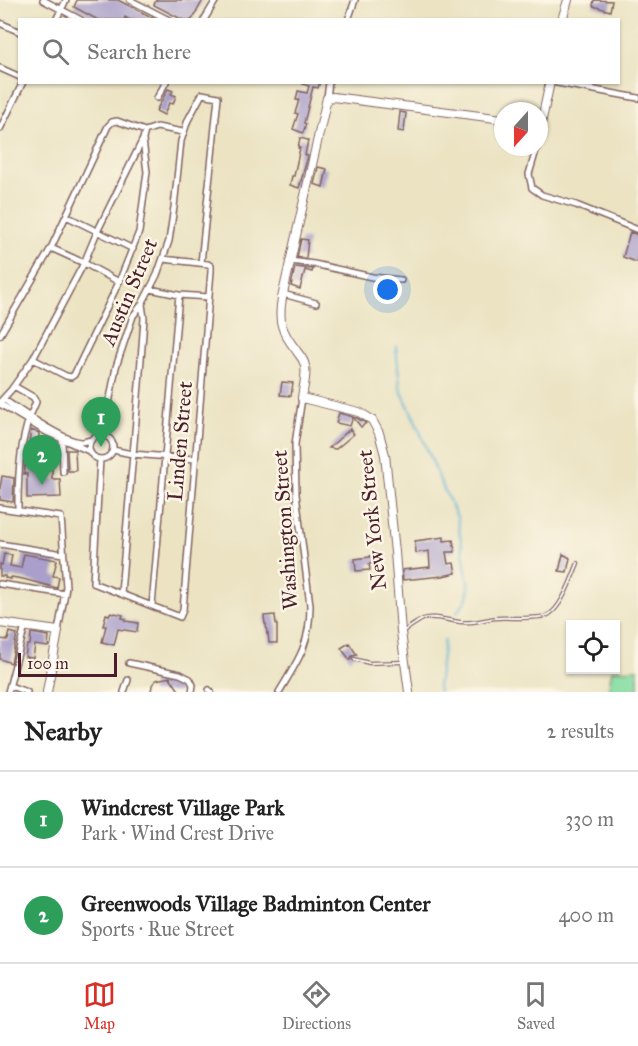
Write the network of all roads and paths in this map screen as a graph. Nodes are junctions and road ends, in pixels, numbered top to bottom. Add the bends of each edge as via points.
1 (43, 0) edge
2 (66, 0) edge
3 (130, 0) edge
4 (355, 0) edge
5 (568, 0) edge
6 (214, 1) edge
7 (61, 10) junction
8 (57, 18) edge
9 (77, 18) edge
10 (165, 18) edge
11 (205, 18) edge
12 (349, 18) edge
13 (563, 18) edge
14 (0, 23) edge
15 (18, 31) edge
16 (0, 68) edge
17 (18, 76) edge
18 (23, 84) edge
19 (164, 84) edge
20 (328, 84) edge
21 (550, 84) edge
22 (562, 84) edge
23 (157, 98) dead end
24 (327, 98) junction
25 (638, 98) edge
26 (546, 102) edge
27 (0, 111) edge
28 (7, 114) junction
29 (494, 118) edge
30 (0, 129) edge
31 (146, 131) junction
32 (183, 132) junction
33 (143, 139) junction
34 (534, 156) edge
35 (66, 216) junction
36 (638, 230) edge
37 (97, 232) junction
38 (51, 248) junction
39 (133, 249) junction
40 (163, 259) junction
41 (290, 261) junction
42 (84, 263) junction
43 (201, 263) junction
44 (401, 280) dead end
45 (119, 282) junction
46 (150, 290) junction
47 (282, 294) junction
48 (179, 295) junction
49 (209, 297) junction
50 (316, 303) dead end
51 (142, 304) junction
52 (0, 335) edge
53 (33, 360) junction
54 (14, 386) junction
55 (302, 398) junction
56 (1, 402) edge
57 (29, 419) junction
58 (103, 435) junction
59 (62, 440) junction
60 (90, 440) junction
61 (113, 450) junction
62 (89, 451) junction
63 (132, 454) junction
64 (164, 457) junction
65 (100, 459) junction
66 (195, 459) junction
67 (63, 472) dead end
68 (0, 508) edge
69 (18, 510) junction
70 (0, 544) edge
71 (63, 554) junction
72 (578, 563) dead end
73 (0, 584) edge
74 (65, 594) junction
75 (121, 594) junction
76 (152, 606) junction
77 (0, 623) edge
78 (26, 626) junction
79 (58, 631) junction
80 (401, 632) junction
81 (354, 659) dead end
82 (405, 662) junction
83 (129, 663) dead end
84 (128, 680) dead end
85 (9, 689) edge
86 (27, 692) edge
87 (47, 692) edge
88 (124, 692) edge
89 (192, 692) edge
90 (279, 692) edge
91 (409, 692) edge

1 - 7 street
2 - 7 street
3 - 10 street
4 - 12 street
5 - 13 street
6 - 11 street
7 - 8 street
7 - 9 street
14 - 15 street
16 - 17 street
18 - 28 street
19 - 23 street
20 - 24 street, Washington Street
21 - 26 street
22 - 25 street
24 - 29 street
24 - 41 street, Washington Street
27 - 28 street
28 - 30 street
31 - 32 street via 158,127
31 - 33 street
31 - 35 street via 112,122
32 - 40 street, Austin Street via 172,224
32 - 43 street, Austin Street via 202,94 218,97
33 - 37 street
33 - 39 street via 147,172
34 - 36 street via 529,174 532,188
35 - 37 street
35 - 38 street
37 - 39 street
37 - 42 street
38 - 42 street
38 - 52 street
39 - 45 street
40 - 43 street
40 - 46 street, Austin Street
41 - 44 street
41 - 47 street, Washington Street
42 - 45 street
42 - 53 street
43 - 49 street, Linden Street via 211,266
45 - 53 street via 74,375 66,376
46 - 48 street
46 - 51 street, Austin Street
47 - 50 street
47 - 55 street, Washington Street via 281,326 305,365
48 - 49 street
48 - 64 street
49 - 66 street, Linden Street
51 - 58 street, Austin Street via 133,316 116,368
51 - 63 street
53 - 54 street
54 - 56 street
54 - 57 street via 36,402
55 - 80 street, New York Street via 359,412 372,420 380,433
55 - 90 street, Washington Street via 295,444 296,494 310,623 301,657
56 - 57 street
57 - 59 street
57 - 60 street via 79,442
57 - 69 street via 20,453
58 - 60 street
58 - 61 street via 110,438
59 - 62 street
59 - 67 street
60 - 62 street
61 - 63 street
61 - 65 street via 107,458
62 - 65 street
63 - 64 street
63 - 75 street
64 - 66 street
64 - 76 street
65 - 75 street via 93,583
66 - 76 street, Linden Street via 183,610 180,617
68 - 69 street
69 - 71 street via 61,517
70 - 71 street
71 - 74 street
72 - 80 lane via 567,590 548,615 470,623 422,619
73 - 74 street
74 - 79 street
75 - 76 street
77 - 78 street
78 - 79 street
78 - 85 street
79 - 87 street
80 - 82 street, New York Street
81 - 82 lane via 369,663
82 - 91 street, New York Street
83 - 89 street via 180,674 190,679
84 - 88 street
85 - 86 street

